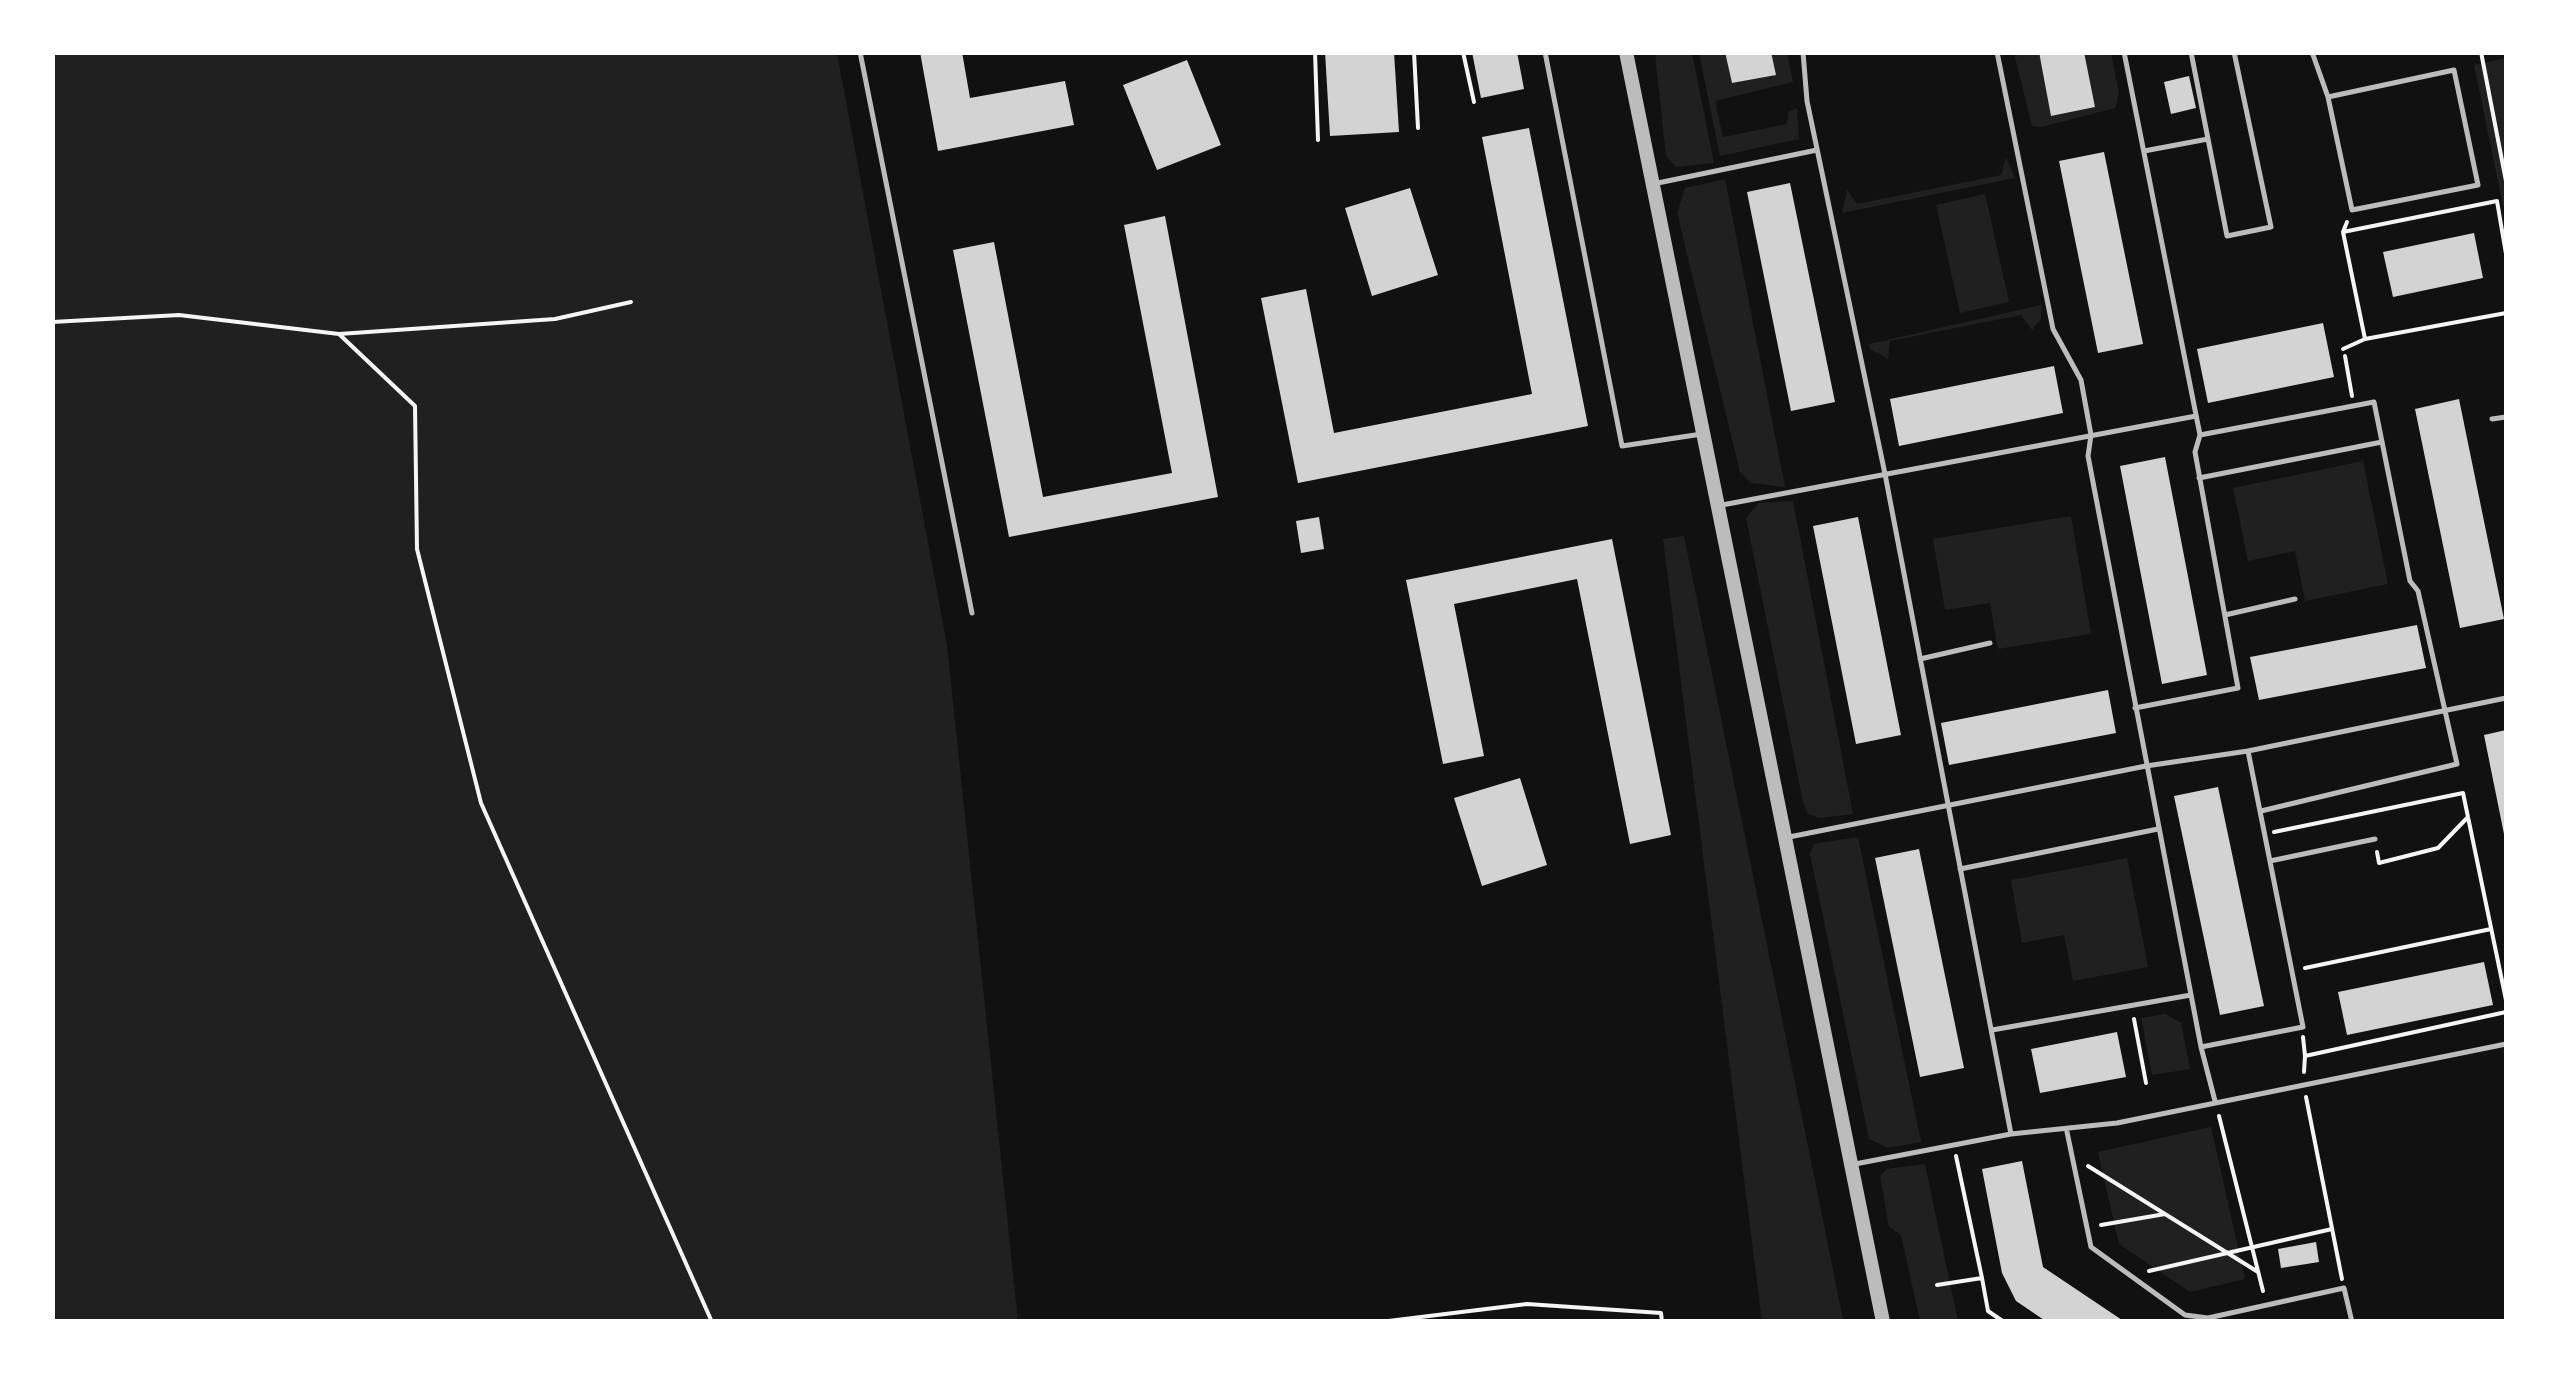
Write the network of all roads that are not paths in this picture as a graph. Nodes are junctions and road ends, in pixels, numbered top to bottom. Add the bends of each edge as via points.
1 (860, 52) edge
2 (1544, 52) edge
3 (1626, 52) edge
4 (1804, 52) edge
5 (1997, 52) edge
6 (2124, 52) edge
7 (2191, 52) edge
8 (2234, 52) edge
9 (2312, 52) edge
10 (2328, 97) junction
11 (2208, 140) junction
12 (1817, 150) junction
13 (2144, 151) junction
14 (1653, 184) junction
15 (2196, 416) junction
16 (2506, 416) edge
17 (2492, 419) dead end
18 (1704, 434) junction
19 (2091, 435) junction
20 (2200, 435) junction
21 (2382, 442) junction
22 (1884, 474) junction
23 (2199, 478) junction
24 (1718, 506) junction
25 (2295, 599) dead end
26 (972, 614) dead end
27 (2224, 615) junction
28 (1990, 644) dead end
29 (1920, 659) junction
30 (2506, 698) edge
31 (2135, 708) junction
32 (2446, 711) junction
33 (2248, 751) junction
34 (2146, 766) junction
35 (1948, 804) junction
36 (2260, 811) junction
37 (2158, 829) junction
38 (1786, 838) junction
39 (2375, 839) road end
40 (2270, 862) junction
41 (1960, 869) junction
42 (2190, 995) junction
43 (1991, 1030) junction
44 (2506, 1044) edge
45 (2201, 1047) junction
46 (2216, 1102) junction
47 (2067, 1132) junction
48 (2011, 1134) junction
49 (1852, 1164) junction
50 (1883, 1322) edge
51 (2352, 1322) edge

1 - 26 lane
2 - 18 lane via 1622,446
3 - 14 street
4 - 12 lane
5 - 19 lane via 2053,329 2081,380
6 - 13 lane
7 - 11 lane
8 - 11 lane via 2271,227 2227,236
9 - 10 lane
10 - 10 lane via 2352,210 2478,184 2454,70
11 - 13 lane
12 - 14 lane
12 - 22 lane
13 - 15 lane
14 - 18 street
15 - 19 lane
15 - 20 lane
16 - 17 lane
18 - 24 street
19 - 22 lane
19 - 31 lane via 2088,456
20 - 21 lane via 2374,402
20 - 23 lane
21 - 23 lane
21 - 32 lane
22 - 24 lane
22 - 29 lane
23 - 27 lane
24 - 38 street
25 - 27 lane
27 - 31 lane via 2238,688
28 - 29 lane
29 - 35 lane
30 - 32 lane
31 - 34 lane
32 - 33 lane
32 - 36 lane via 2457,764
33 - 34 lane
33 - 36 lane
34 - 35 lane
34 - 37 lane
35 - 38 lane
35 - 41 lane
36 - 40 lane
37 - 41 lane
37 - 42 lane
38 - 49 street
39 - 40 lane
40 - 45 lane via 2302,1027
41 - 43 lane
42 - 43 lane
42 - 45 lane
43 - 48 lane
44 - 46 lane
45 - 46 lane
46 - 47 lane
47 - 48 lane
47 - 51 lane via 2091,1247 2185,1315 2208,1318 2344,1288
48 - 49 lane
49 - 50 street

